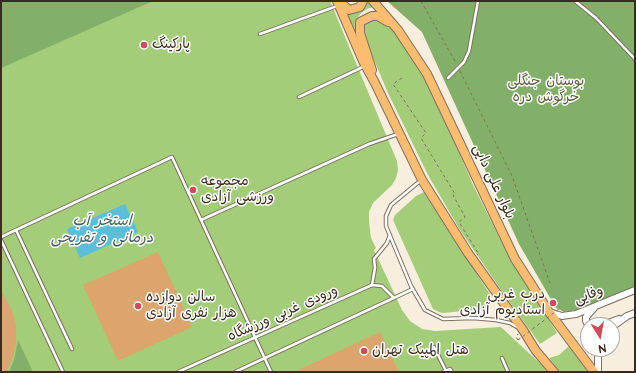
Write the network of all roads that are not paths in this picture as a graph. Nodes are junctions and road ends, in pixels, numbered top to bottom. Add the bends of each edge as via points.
1 (363, 1) edge
2 (373, 1) edge
3 (478, 1) edge
4 (575, 1) edge
5 (338, 3) edge
6 (398, 30) junction
7 (260, 34) dead end
8 (635, 59) edge
9 (365, 66) junction
10 (448, 78) dead end
11 (375, 83) junction
12 (299, 97) dead end
13 (400, 134) junction
14 (422, 180) junction
15 (201, 220) junction
16 (16, 230) junction
17 (390, 235) junction
18 (1, 238) edge
19 (372, 285) junction
20 (413, 289) junction
21 (635, 290) edge
22 (394, 298) junction
23 (595, 307) junction
24 (553, 309) junction
25 (635, 313) edge
26 (627, 316) junction
27 (586, 317) edge
28 (620, 319) edge
29 (620, 321) edge
30 (526, 331) junction
31 (255, 337) junction
32 (434, 347) dead end
33 (72, 349) dead end
34 (598, 357) edge
35 (265, 358) junction
36 (502, 358) dead end
37 (549, 368) edge
38 (444, 371) edge
39 (64, 372) edge
40 (178, 372) edge
41 (235, 372) edge
42 (271, 372) edge
43 (452, 372) edge
44 (508, 372) edge
45 (554, 372) edge
46 (594, 372) edge
47 (598, 372) edge

1 - 5 main road via 360,7 350,10
2 - 6 main road, بلوار علی دایی
3 - 10 lane via 469,50 464,62
4 - 8 lane via 596,18
5 - 7 lane
5 - 9 main road
6 - 11 main road via 378,16 360,22 360,33
6 - 24 main road, بلوار علی دایی via 428,74 515,259
9 - 11 main road
9 - 12 lane
11 - 13 main road
13 - 14 main road
13 - 15 lane via 369,144
14 - 17 lane via 391,204 386,216 386,226
14 - 30 main road via 468,253
15 - 16 lane via 172,158
15 - 31 lane
16 - 18 lane
16 - 33 lane
17 - 19 lane via 374,259
17 - 20 lane
18 - 39 lane
19 - 22 lane via 382,286
19 - 31 lane, ورودی غربی ورزشگاه
20 - 22 lane
20 - 30 lane via 424,310 443,319 496,320 510,323
21 - 23 street, وفایی
22 - 35 lane
23 - 24 street, وفایی via 568,316 562,316
23 - 27 street
24 - 46 main road, بلوار علی دایی
25 - 26 street
26 - 28 street
26 - 29 street
30 - 37 main road
31 - 35 lane
31 - 40 lane, ورودی غربی ورزشگاه
32 - 38 lane
34 - 47 street
35 - 41 lane
35 - 42 lane
36 - 44 lane
37 - 45 main road
38 - 43 lane via 450,369

